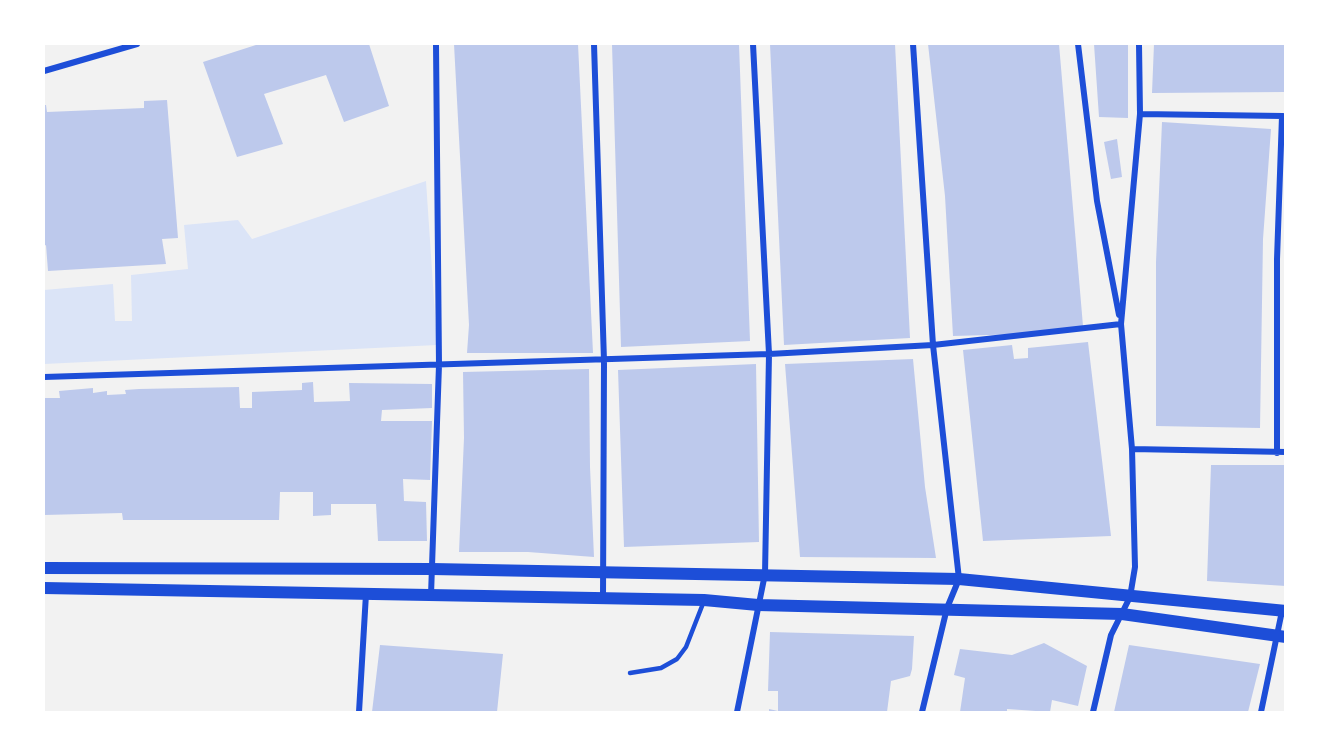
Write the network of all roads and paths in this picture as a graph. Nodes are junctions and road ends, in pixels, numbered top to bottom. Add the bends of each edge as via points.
1 (137, 44) edge
2 (436, 44) edge
3 (594, 44) edge
4 (753, 44) edge
5 (913, 44) edge
6 (1078, 44) edge
7 (1139, 44) edge
8 (44, 71) edge
9 (1140, 114) junction
10 (1284, 116) edge
11 (1277, 259) junction
12 (1286, 259) edge
13 (1121, 324) junction
14 (933, 345) junction
15 (769, 354) junction
16 (604, 361) junction
17 (440, 365) junction
18 (44, 377) edge
19 (1132, 450) junction
20 (1286, 452) edge
21 (1277, 453) junction
22 (44, 568) edge
23 (432, 569) junction
24 (603, 572) junction
25 (765, 574) junction
26 (959, 579) junction
27 (44, 588) edge
28 (366, 594) junction
29 (431, 595) junction
30 (1130, 597) junction
31 (603, 598) junction
32 (704, 600) junction
33 (758, 605) junction
34 (947, 608) junction
35 (1284, 611) edge
36 (1122, 614) junction
37 (1282, 637) edge
38 (630, 673) dead end
39 (359, 712) edge
40 (737, 712) edge
41 (922, 712) edge
42 (1093, 712) edge
43 (1261, 712) edge

1 - 8 street
2 - 17 street
3 - 16 street
4 - 15 street
5 - 14 street
6 - 13 street via 1097,201
7 - 9 street
9 - 10 street
9 - 13 street
10 - 11 street
11 - 12 street
11 - 21 street
13 - 14 street
13 - 19 street
14 - 15 street
14 - 26 street
15 - 16 street
15 - 25 street
16 - 17 street
16 - 24 street
17 - 18 street
17 - 23 street
19 - 21 street
19 - 30 street via 1135,567
20 - 21 street
22 - 23 main road
23 - 24 main road
23 - 29 street
24 - 25 main road
24 - 31 street
25 - 26 main road
25 - 33 street
26 - 30 main road
26 - 34 street
27 - 28 main road
28 - 29 main road
28 - 39 street
29 - 31 main road
30 - 35 main road
30 - 36 street
31 - 32 main road
32 - 33 main road
32 - 38 lane via 686,647 676,659 661,668
33 - 34 main road
33 - 40 street
34 - 36 main road
34 - 41 street
35 - 37 street
36 - 37 main road
36 - 42 street via 1111,635
37 - 43 street

